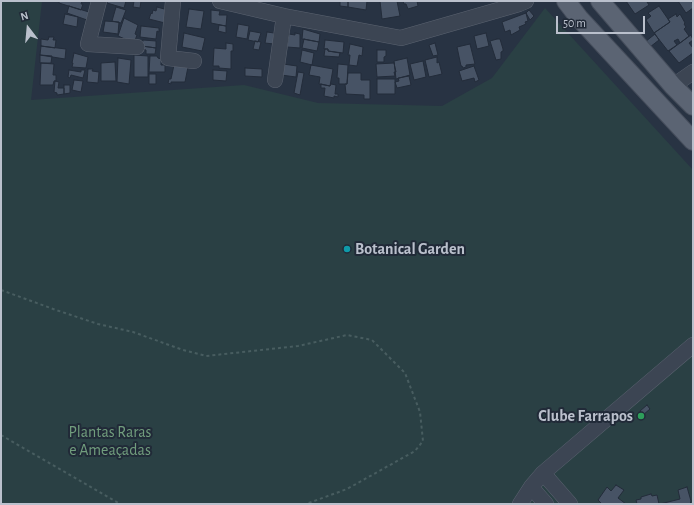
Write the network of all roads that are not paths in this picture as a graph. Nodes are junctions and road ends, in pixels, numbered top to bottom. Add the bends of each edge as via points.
1 (99, 1) edge
2 (173, 1) edge
3 (220, 1) edge
4 (526, 1) edge
5 (566, 1) edge
6 (600, 1) edge
7 (284, 16) junction
8 (137, 47) dead end
9 (194, 61) dead end
10 (693, 72) edge
11 (275, 80) dead end
12 (673, 86) junction
13 (693, 106) edge
14 (693, 141) edge
15 (693, 345) edge
16 (543, 473) junction
17 (531, 487) junction
18 (520, 504) edge
19 (546, 504) edge
20 (570, 504) edge

1 - 8 street via 88,44
2 - 9 street via 168,58
3 - 7 street
4 - 7 street via 401,38
5 - 14 main road
6 - 12 main road
7 - 11 street
10 - 12 street
12 - 13 main road
15 - 16 street
16 - 17 street
16 - 20 street
17 - 18 street
17 - 19 street

